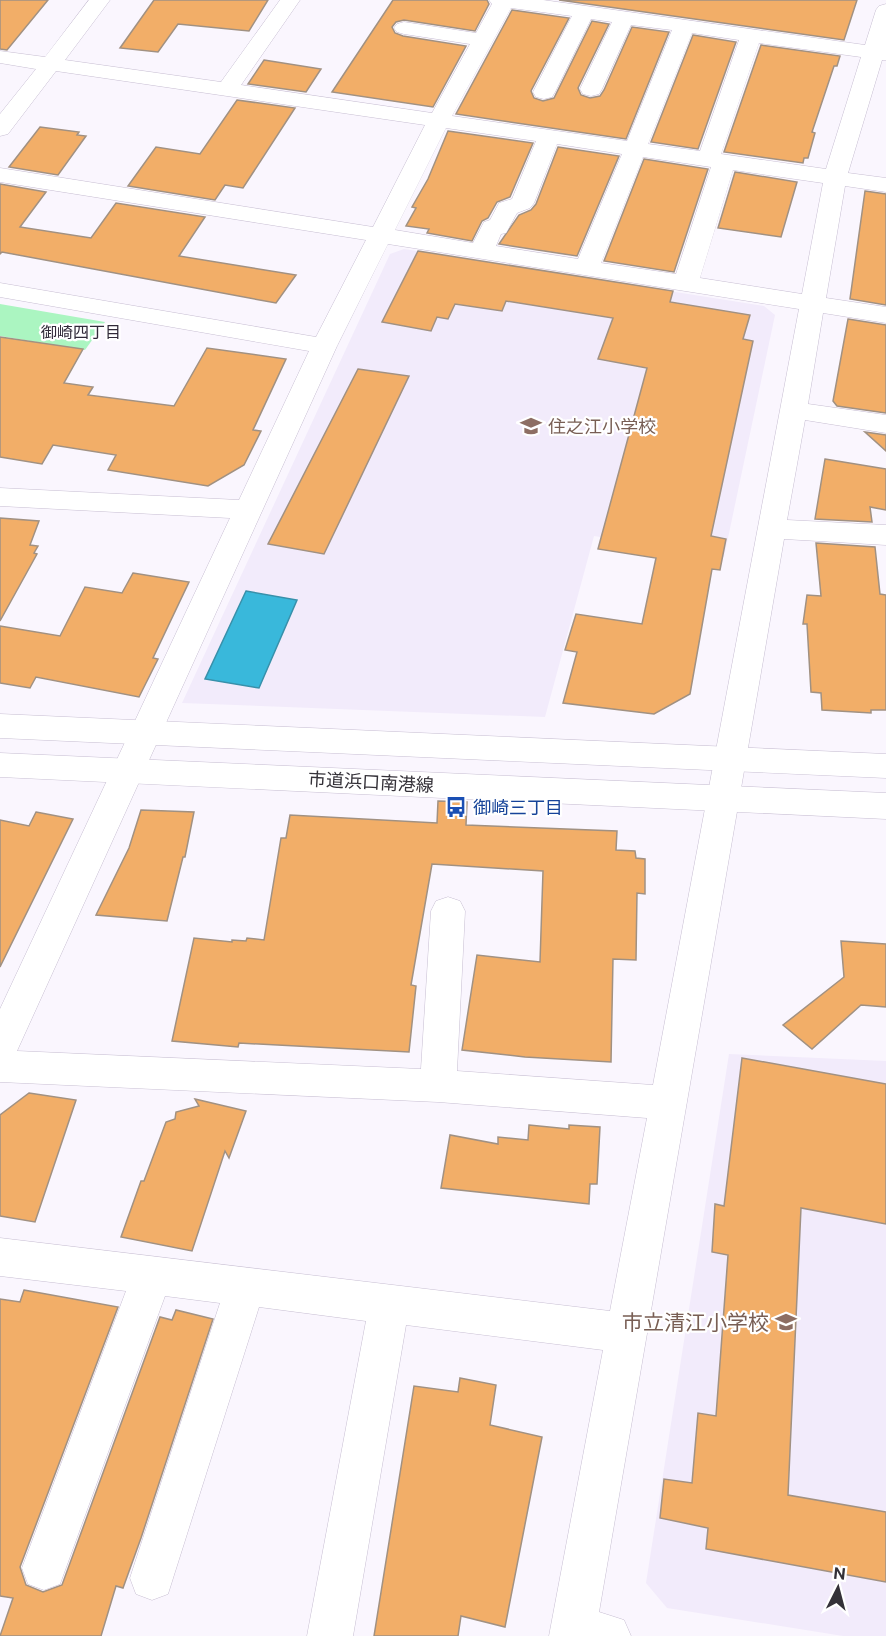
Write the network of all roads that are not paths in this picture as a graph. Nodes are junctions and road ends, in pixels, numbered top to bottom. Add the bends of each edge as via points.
1 (100, 0) edge
2 (290, 0) edge
3 (499, 0) edge
4 (505, 0) edge
5 (886, 10) edge
6 (584, 12) junction
7 (624, 18) junction
8 (684, 27) junction
9 (404, 28) dead end
10 (751, 36) junction
11 (483, 40) junction
12 (880, 53) edge
13 (0, 57) edge
14 (50, 64) junction
15 (556, 70) junction
16 (226, 90) junction
17 (544, 93) dead end
18 (438, 121) junction
19 (0, 129) edge
20 (549, 137) junction
21 (636, 149) junction
22 (716, 161) junction
23 (0, 175) edge
24 (835, 178) junction
25 (886, 185) edge
26 (381, 236) junction
27 (482, 251) junction
28 (587, 268) junction
29 (686, 284) junction
30 (0, 290) edge
31 (813, 303) junction
32 (886, 315) edge
33 (324, 346) junction
34 (792, 410) junction
35 (886, 424) edge
36 (0, 497) edge
37 (250, 510) junction
38 (772, 529) junction
39 (886, 535) edge
40 (0, 726) edge
41 (144, 733) junction
42 (729, 760) junction
43 (0, 765) edge
44 (886, 766) edge
45 (129, 770) junction
46 (722, 798) junction
47 (886, 806) edge
48 (448, 911) dead end
49 (0, 1048) edge
50 (0, 1066) edge
51 (438, 1086) junction
52 (669, 1103) junction
53 (0, 1257) edge
54 (152, 1275) junction
55 (246, 1286) junction
56 (389, 1304) junction
57 (628, 1333) junction
58 (44, 1568) dead end
59 (152, 1578) dead end
60 (584, 1634) edge
61 (330, 1636) edge

1 - 14 street
2 - 16 street
3 - 4 street
4 - 6 street
4 - 11 street
5 - 12 street
6 - 7 street
6 - 15 street
7 - 8 street
7 - 15 street via 594,83
8 - 10 street
8 - 21 street
9 - 11 street
10 - 12 street
10 - 22 street
11 - 18 street
12 - 24 street
13 - 14 street
14 - 16 street
14 - 19 street
15 - 17 street
16 - 18 street
18 - 20 street
18 - 26 street
20 - 21 street
20 - 27 street via 522,203 507,208 498,228 492,227
21 - 22 street
21 - 28 street
22 - 24 street
22 - 29 street
23 - 26 street
24 - 25 street
24 - 31 street
26 - 27 street
26 - 33 street
27 - 28 street
28 - 29 street
29 - 31 street
30 - 33 street
31 - 32 street
31 - 34 street
33 - 37 street
34 - 35 street
34 - 38 street
36 - 37 street
37 - 41 street
38 - 39 street
38 - 42 street
40 - 41 street
41 - 42 street
41 - 45 street
42 - 44 street
42 - 46 street
43 - 45 street, 市道浜口南港線
45 - 46 street, 市道浜口南港線
45 - 49 street
46 - 47 street, 市道浜口南港線
46 - 52 street
48 - 51 street
50 - 51 street
51 - 52 street
52 - 57 street
53 - 54 street
54 - 55 street
54 - 58 street
55 - 56 street
55 - 59 street
56 - 57 street
56 - 61 street
57 - 60 street

